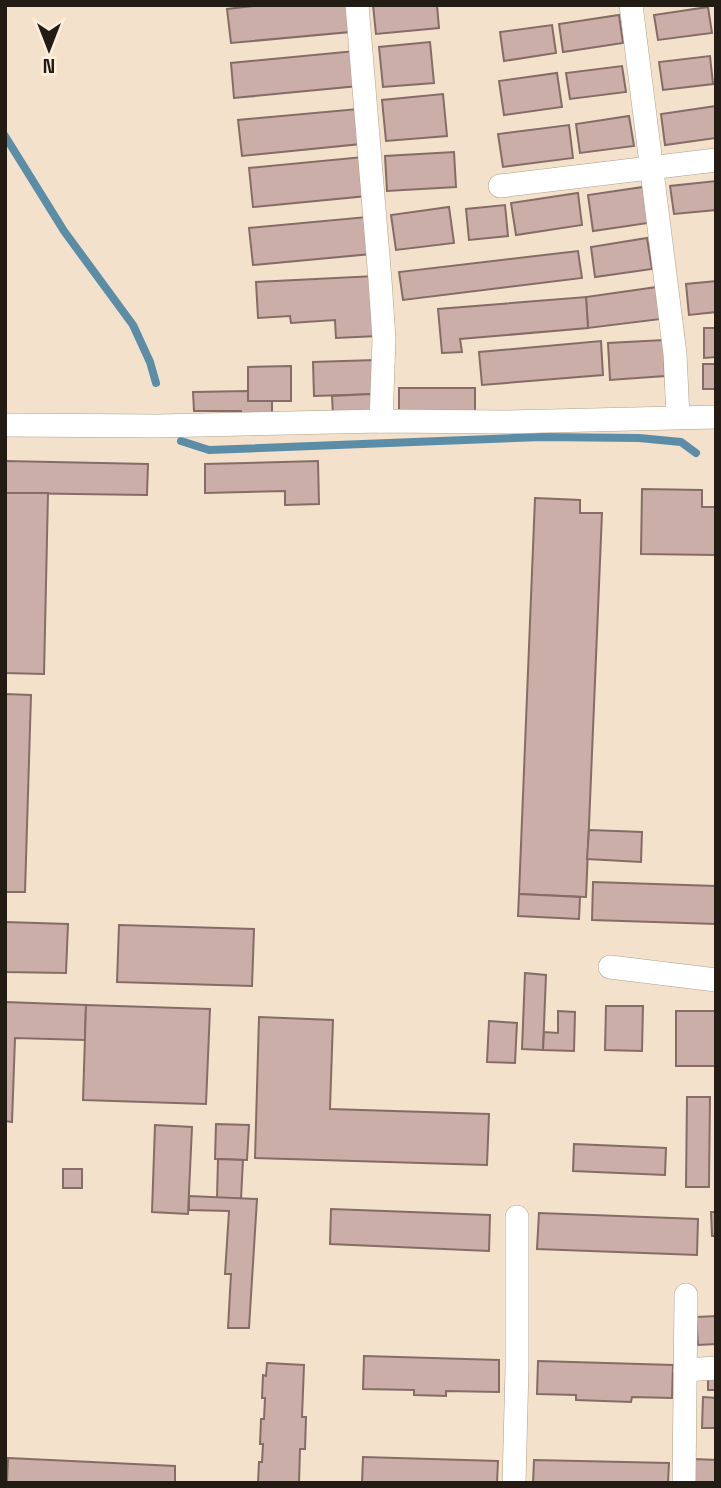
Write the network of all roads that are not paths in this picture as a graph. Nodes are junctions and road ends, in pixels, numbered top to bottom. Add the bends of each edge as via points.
1 (357, 5) edge
2 (631, 5) edge
3 (716, 160) edge
4 (653, 169) junction
5 (500, 186) dead end
6 (678, 417) junction
7 (716, 417) edge
8 (382, 421) junction
9 (5, 425) edge
10 (610, 967) dead end
11 (716, 980) edge
12 (517, 1217) dead end
13 (686, 1295) dead end
14 (716, 1368) edge
15 (685, 1370) junction
16 (514, 1483) edge
17 (684, 1483) edge

1 - 8 street via 382,304
2 - 4 street
3 - 4 street
4 - 5 street
4 - 6 street
6 - 7 street
6 - 8 street
8 - 9 street
10 - 11 street
12 - 16 street
13 - 15 street
14 - 15 street
15 - 17 street

